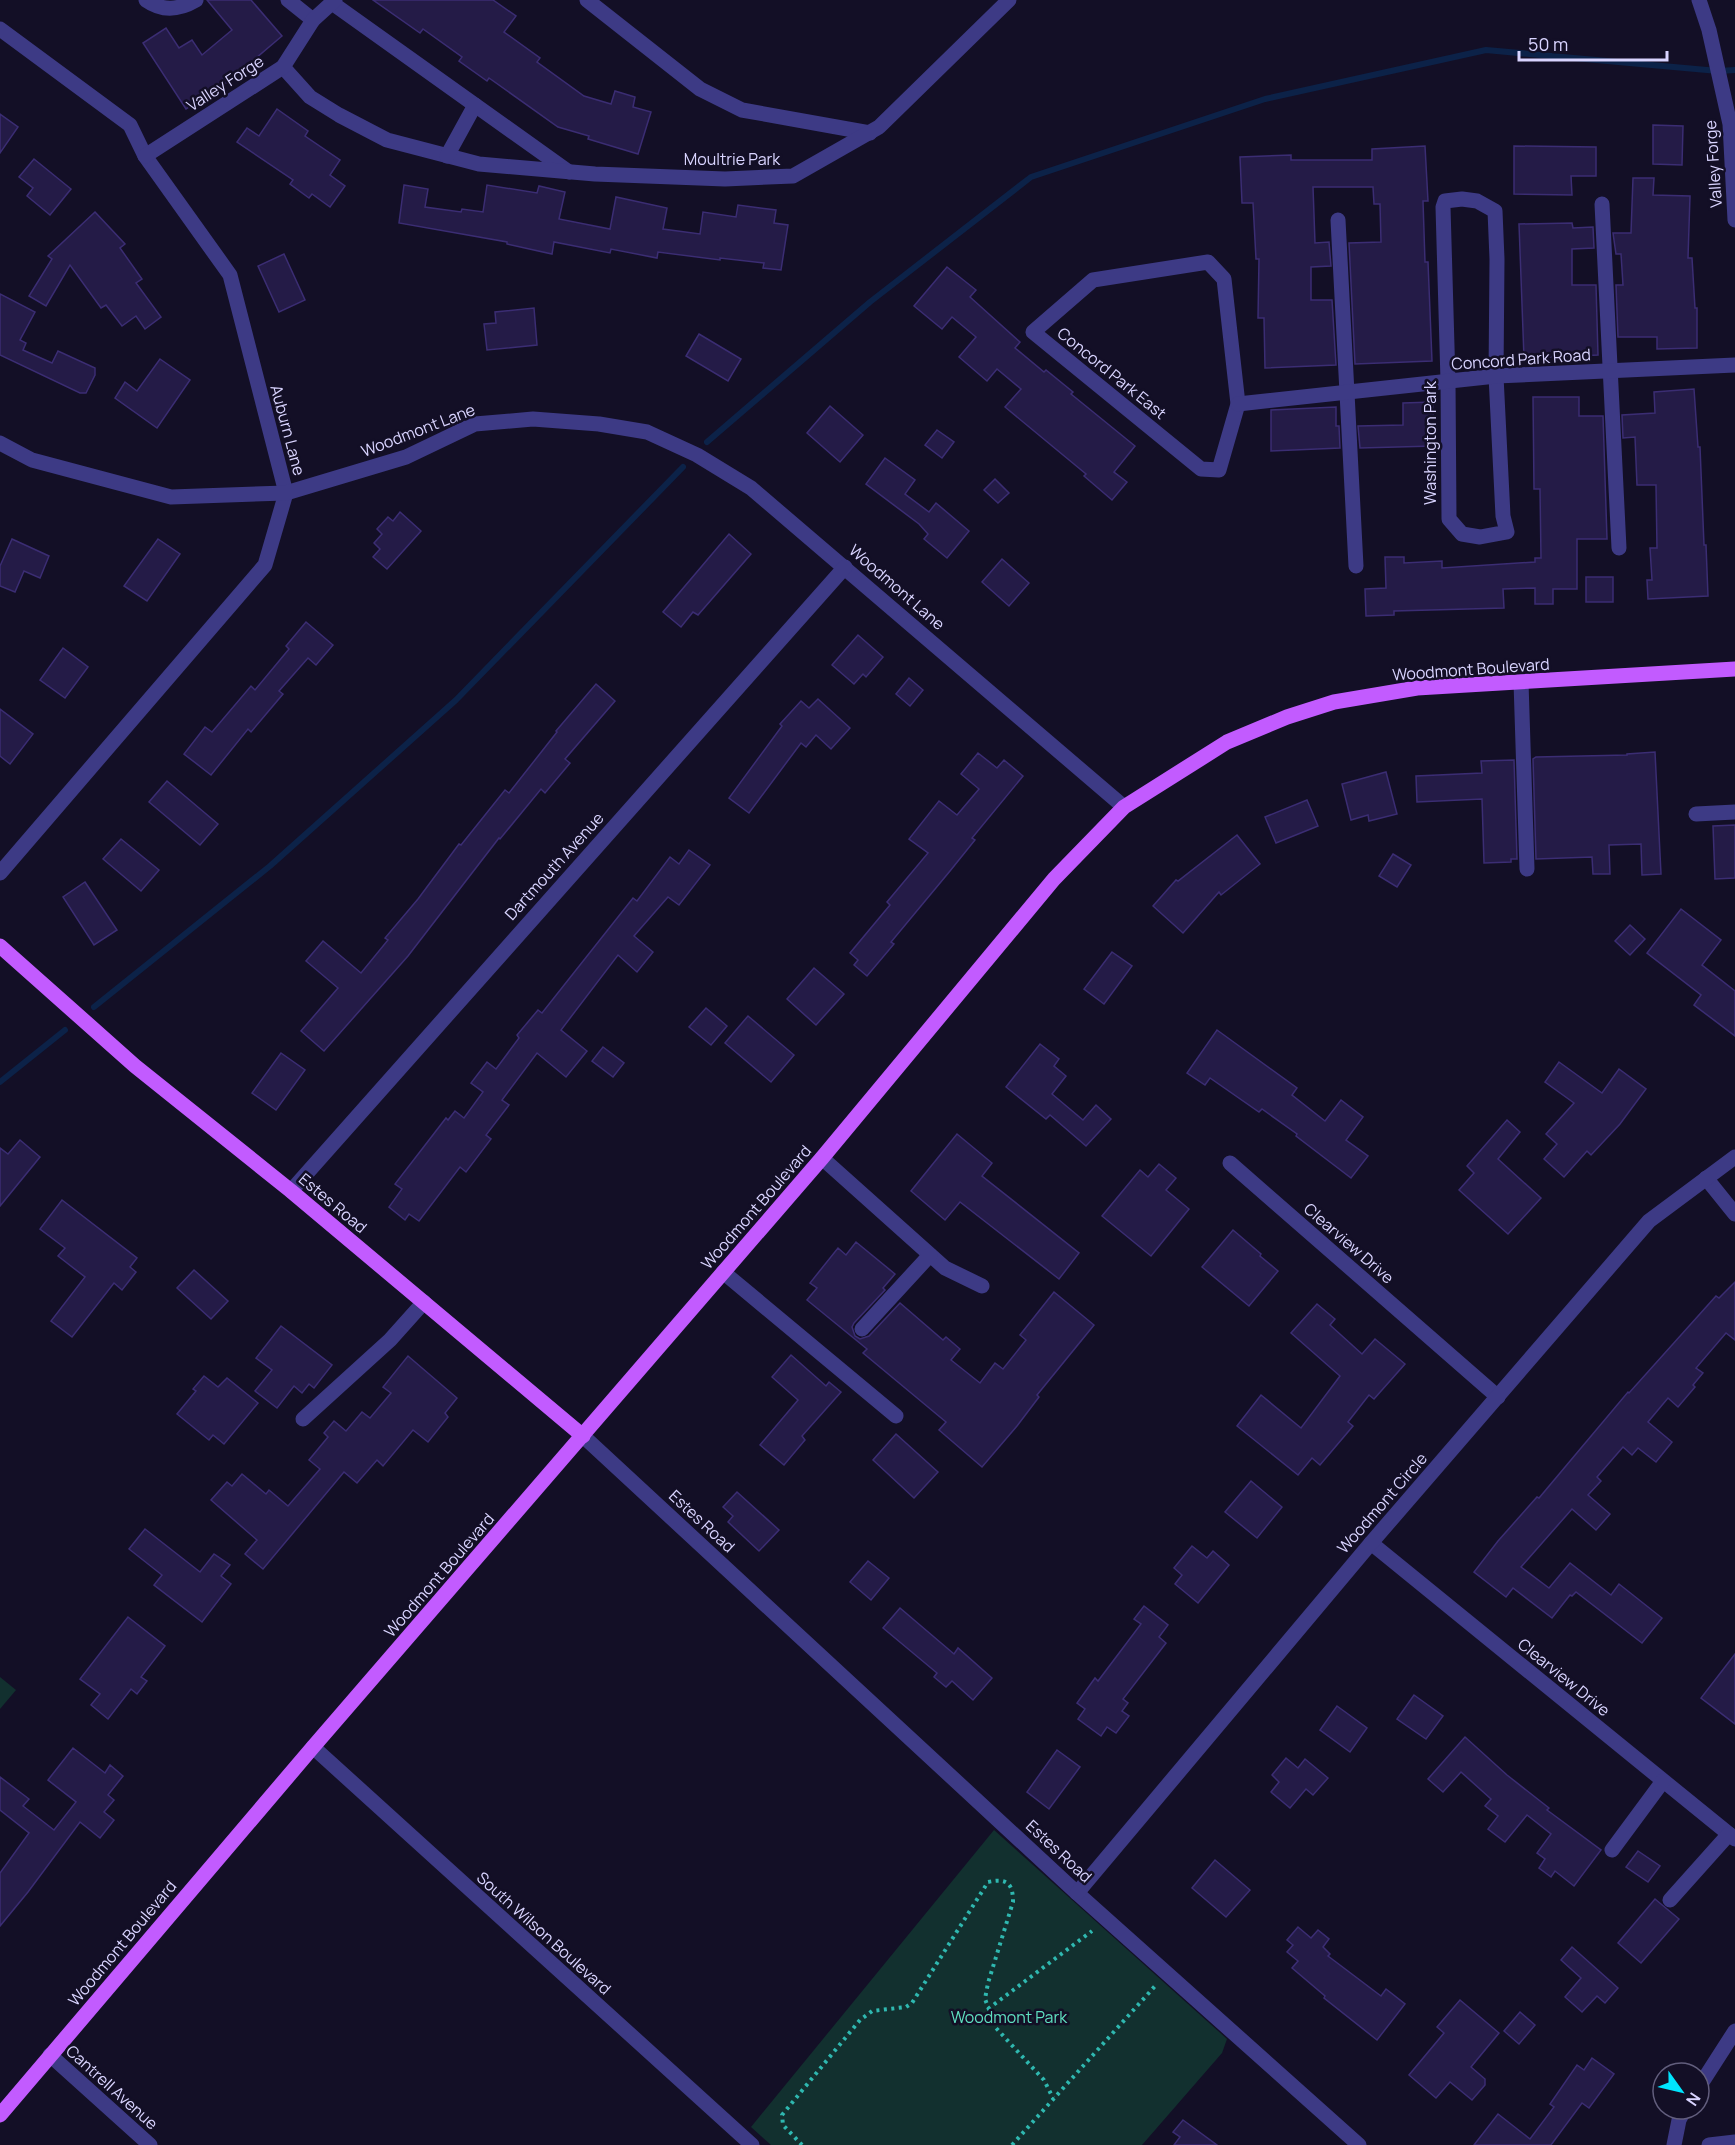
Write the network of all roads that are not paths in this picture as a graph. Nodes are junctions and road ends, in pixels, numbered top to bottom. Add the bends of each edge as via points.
1 (146, 0) edge
2 (196, 0) edge
3 (288, 0) edge
4 (587, 0) edge
5 (1009, 0) edge
6 (1699, 0) edge
7 (334, 1) edge
8 (313, 21) junction
9 (0, 29) edge
10 (283, 67) junction
11 (475, 105) junction
12 (870, 133) junction
13 (145, 156) junction
14 (447, 156) junction
15 (569, 172) junction
16 (1602, 204) dead end
17 (1338, 220) dead end
18 (1735, 220) edge
19 (1735, 365) edge
20 (1611, 371) junction
21 (1496, 376) junction
22 (1448, 381) junction
23 (1346, 392) junction
24 (1238, 404) junction
25 (0, 443) edge
26 (286, 493) junction
27 (1619, 549) dead end
28 (1356, 566) dead end
29 (845, 567) junction
30 (1735, 669) edge
31 (1521, 682) junction
32 (1124, 807) junction
33 (1735, 812) edge
34 (1696, 814) dead end
35 (1527, 869) dead end
36 (0, 873) edge
37 (0, 946) edge
38 (1735, 1157) edge
39 (822, 1158) junction
40 (1230, 1163) dead end
41 (1706, 1178) junction
42 (291, 1191) junction
43 (1735, 1214) edge
44 (930, 1255) junction
45 (723, 1272) junction
46 (982, 1286) dead end
47 (424, 1302) junction
48 (862, 1329) dead end
49 (1498, 1397) junction
50 (896, 1416) dead end
51 (303, 1419) dead end
52 (583, 1436) junction
53 (1371, 1543) junction
54 (313, 1747) junction
55 (1663, 1781) junction
56 (1732, 1837) edge
57 (1612, 1850) dead end
58 (1077, 1893) junction
59 (1670, 1900) dead end
60 (1735, 2031) edge
61 (50, 2055) junction
62 (1711, 2069) edge
63 (0, 2115) edge
64 (1679, 2121) edge
65 (1735, 2142) edge
66 (150, 2145) edge
67 (752, 2145) edge
68 (1359, 2145) edge
69 (1674, 2145) edge
70 (1709, 2145) edge

1 - 2 street via 166,9 184,7
3 - 8 street
4 - 12 street via 700,89 742,110
5 - 12 street, Moultrie Park
6 - 18 street, Valley Forge via 1730,124
7 - 8 street, Valley Forge
7 - 11 street
8 - 10 street, Valley Forge
9 - 13 street, Auburn Lane via 130,125
10 - 13 street, Valley Forge
10 - 14 street, Moultrie Park via 310,97 339,115 387,140
11 - 14 street
11 - 15 street
12 - 15 street, Moultrie Park via 793,176 725,179
13 - 26 street, Auburn Lane via 230,275
14 - 15 street, Moultrie Park via 479,164
16 - 20 street
17 - 23 street
19 - 20 street, Concord Park Road
20 - 21 street, Concord Park Road
20 - 27 street
21 - 22 street, Concord Park Road
21 - 22 street, Washington Park via 1507,532 1480,537 1462,534 1449,519
21 - 22 street, Washington Park via 1494,211 1477,201 1462,199 1445,201 1443,207
22 - 23 street, Concord Park Road
23 - 24 street, Concord Park Road
23 - 28 street
24 - 24 street, Concord Park East via 1219,470 1201,469 1033,332 1093,280 1208,262 1224,279
25 - 26 street, Woodmont Lane via 32,460 171,496
26 - 29 street, Woodmont Lane via 406,457 475,424 533,419 598,424 647,432 697,455 751,488
26 - 36 street, Auburn Lane via 266,565
29 - 32 street, Woodmont Lane
29 - 42 street, Dartmouth Avenue
30 - 31 main road, Woodmont Boulevard
31 - 32 main road, Woodmont Boulevard via 1417,688 1334,702 1227,742
31 - 35 street
32 - 39 main road, Woodmont Boulevard via 1054,879
33 - 34 street
37 - 42 main road, Estes Road via 135,1066
38 - 41 street, Woodmont Circle
39 - 44 street
39 - 45 main road, Woodmont Boulevard
40 - 49 street, Clearview Drive
41 - 43 street
41 - 49 street, Woodmont Circle via 1649,1221
42 - 47 main road, Estes Road
44 - 46 street via 945,1268
44 - 48 street
45 - 50 street
45 - 52 main road, Woodmont Boulevard
47 - 51 street via 390,1340
47 - 52 main road, Estes Road
49 - 53 street, Woodmont Circle
52 - 54 main road, Woodmont Boulevard
52 - 58 street, Estes Road
53 - 55 street, Clearview Drive
53 - 58 street, Woodmont Circle
54 - 61 main road, Woodmont Boulevard
54 - 67 street, South Wilson Boulevard
55 - 56 street, Clearview Drive
55 - 57 street
56 - 59 street
58 - 68 street, Estes Road
60 - 62 street
61 - 63 main road, Woodmont Boulevard
61 - 66 street, Cantrell Avenue
64 - 69 street
65 - 70 street

